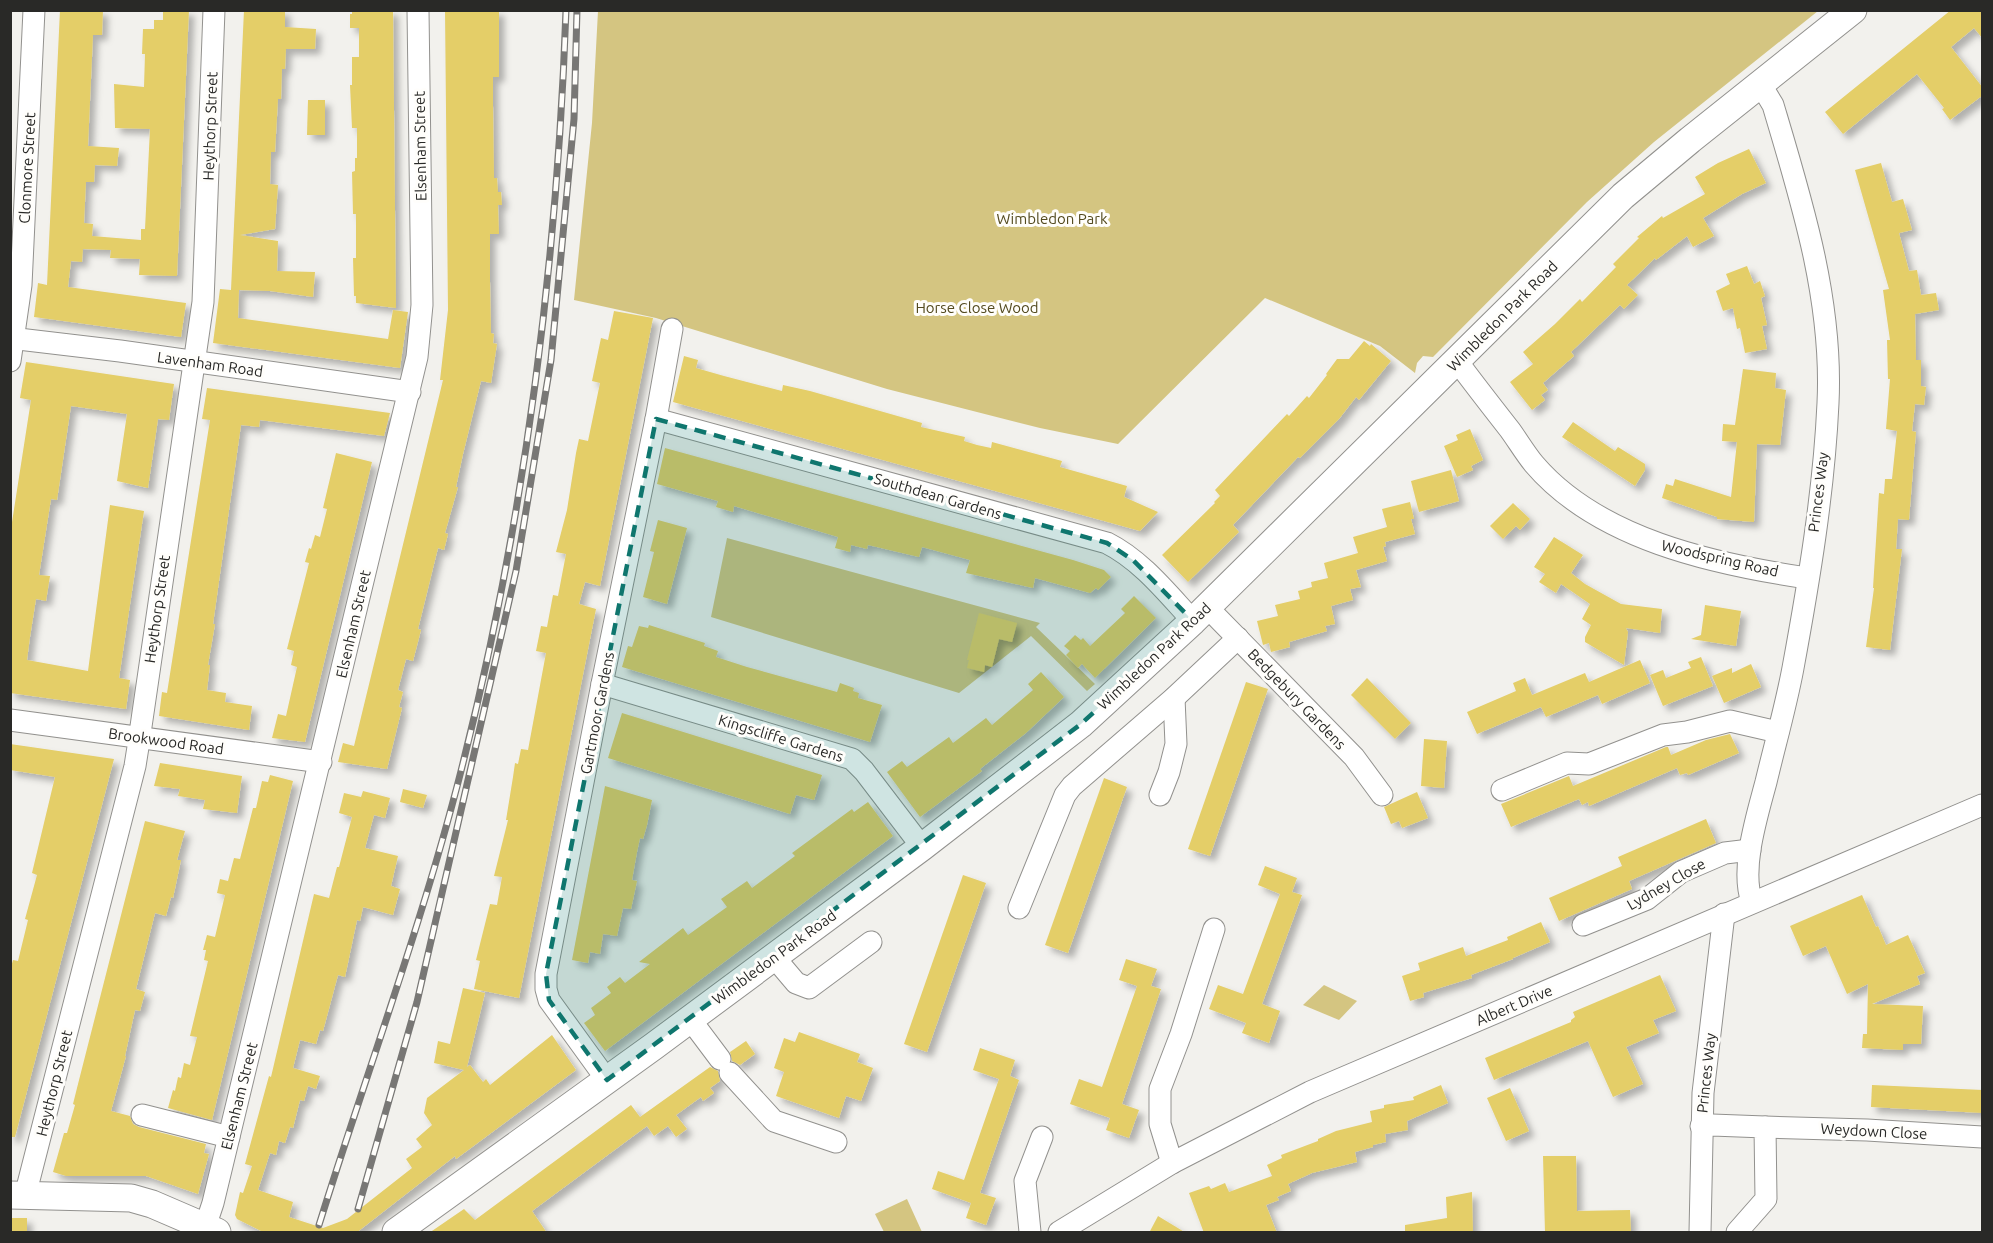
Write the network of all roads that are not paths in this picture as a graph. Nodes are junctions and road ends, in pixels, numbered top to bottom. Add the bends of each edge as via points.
1 (34, 10) edge
2 (214, 10) edge
3 (418, 10) edge
4 (1853, 10) edge
5 (1761, 85) junction
6 (672, 328) dead end
7 (12, 338) edge
8 (10, 361) edge
9 (1457, 361) junction
10 (194, 363) junction
11 (410, 392) junction
12 (656, 419) junction
13 (1807, 578) junction
14 (1200, 614) junction
15 (1238, 638) junction
16 (602, 684) junction
17 (1174, 698) junction
18 (10, 720) edge
19 (1778, 732) junction
20 (139, 738) junction
21 (321, 762) junction
22 (1502, 790) dead end
23 (1160, 795) dead end
24 (1382, 795) dead end
25 (1983, 805) edge
26 (922, 847) junction
27 (1750, 850) junction
28 (1752, 902) junction
29 (1019, 908) dead end
30 (1724, 914) junction
31 (1583, 925) dead end
32 (1214, 929) dead end
33 (871, 942) dead end
34 (774, 957) junction
35 (690, 1019) junction
36 (607, 1080) junction
37 (141, 1115) dead end
38 (1701, 1126) junction
39 (1765, 1127) junction
40 (229, 1137) junction
41 (1042, 1137) dead end
42 (1983, 1137) edge
43 (836, 1142) dead end
44 (1172, 1163) junction
45 (19, 1195) edge
46 (211, 1230) edge
47 (396, 1233) edge
48 (1029, 1233) edge
49 (1059, 1233) edge
50 (1700, 1233) edge
51 (1737, 1233) edge

1 - 7 street, Clonmore Street via 23,255
2 - 10 street, Heythorp Street via 205,279
3 - 11 street, Elsenham Street via 422,305
4 - 5 street, Wimbledon Park Road
5 - 9 street, Wimbledon Park Road via 1623,196
5 - 13 street, Princes Way via 1773,105 1781,132 1819,272 1825,315 1828,402
6 - 12 street, Gartmoor Gardens
7 - 8 street, Clonmore Street
7 - 10 street, Lavenham Road
9 - 13 street, Woodspring Road via 1534,464 1598,517 1676,550
9 - 14 street, Wimbledon Park Road
10 - 11 street, Lavenham Road
10 - 20 street, Heythorp Street
11 - 21 street, Elsenham Street
12 - 14 street, Southdean Gardens via 1107,543
12 - 16 street, Gartmoor Gardens
13 - 19 street, Princes Way via 1793,669
14 - 15 street, Bedgebury Gardens
14 - 26 street, Wimbledon Park Road via 1081,724
15 - 17 street
15 - 24 street, Bedgebury Gardens via 1354,757
16 - 26 street, Kingscliffe Gardens via 852,759
16 - 36 street, Gartmoor Gardens via 546,989 549,1000
17 - 23 street via 1176,744
17 - 29 street via 1065,795
18 - 20 street, Brookwood Road
19 - 22 street via 1730,721 1662,735 1589,764 1567,763
19 - 27 street, Princes Way
20 - 21 street, Brookwood Road
20 - 45 street, Heythorp Street via 28,1184
21 - 40 street, Elsenham Street
25 - 28 street, Albert Drive
26 - 34 street, Wimbledon Park Road
27 - 28 street, Princes Way via 1748,887
27 - 31 street, Lydney Close via 1725,853 1682,872 1647,898
28 - 30 street, Albert Drive
30 - 38 street, Princes Way
30 - 44 street, Albert Drive via 1310,1092
32 - 44 street via 1160,1089 1160,1124
33 - 34 street via 809,988 796,983
34 - 35 street, Wimbledon Park Road
35 - 36 street, Wimbledon Park Road
35 - 43 street via 774,1121
36 - 47 street, Wimbledon Park Road
37 - 40 street
38 - 39 street, Weydown Close
38 - 50 street, Princes Way
39 - 42 street, Weydown Close
39 - 51 street via 1766,1199
40 - 46 street, Elsenham Street via 213,1203
41 - 48 street via 1025,1181
44 - 49 street, Albert Drive
45 - 46 street via 131,1198

